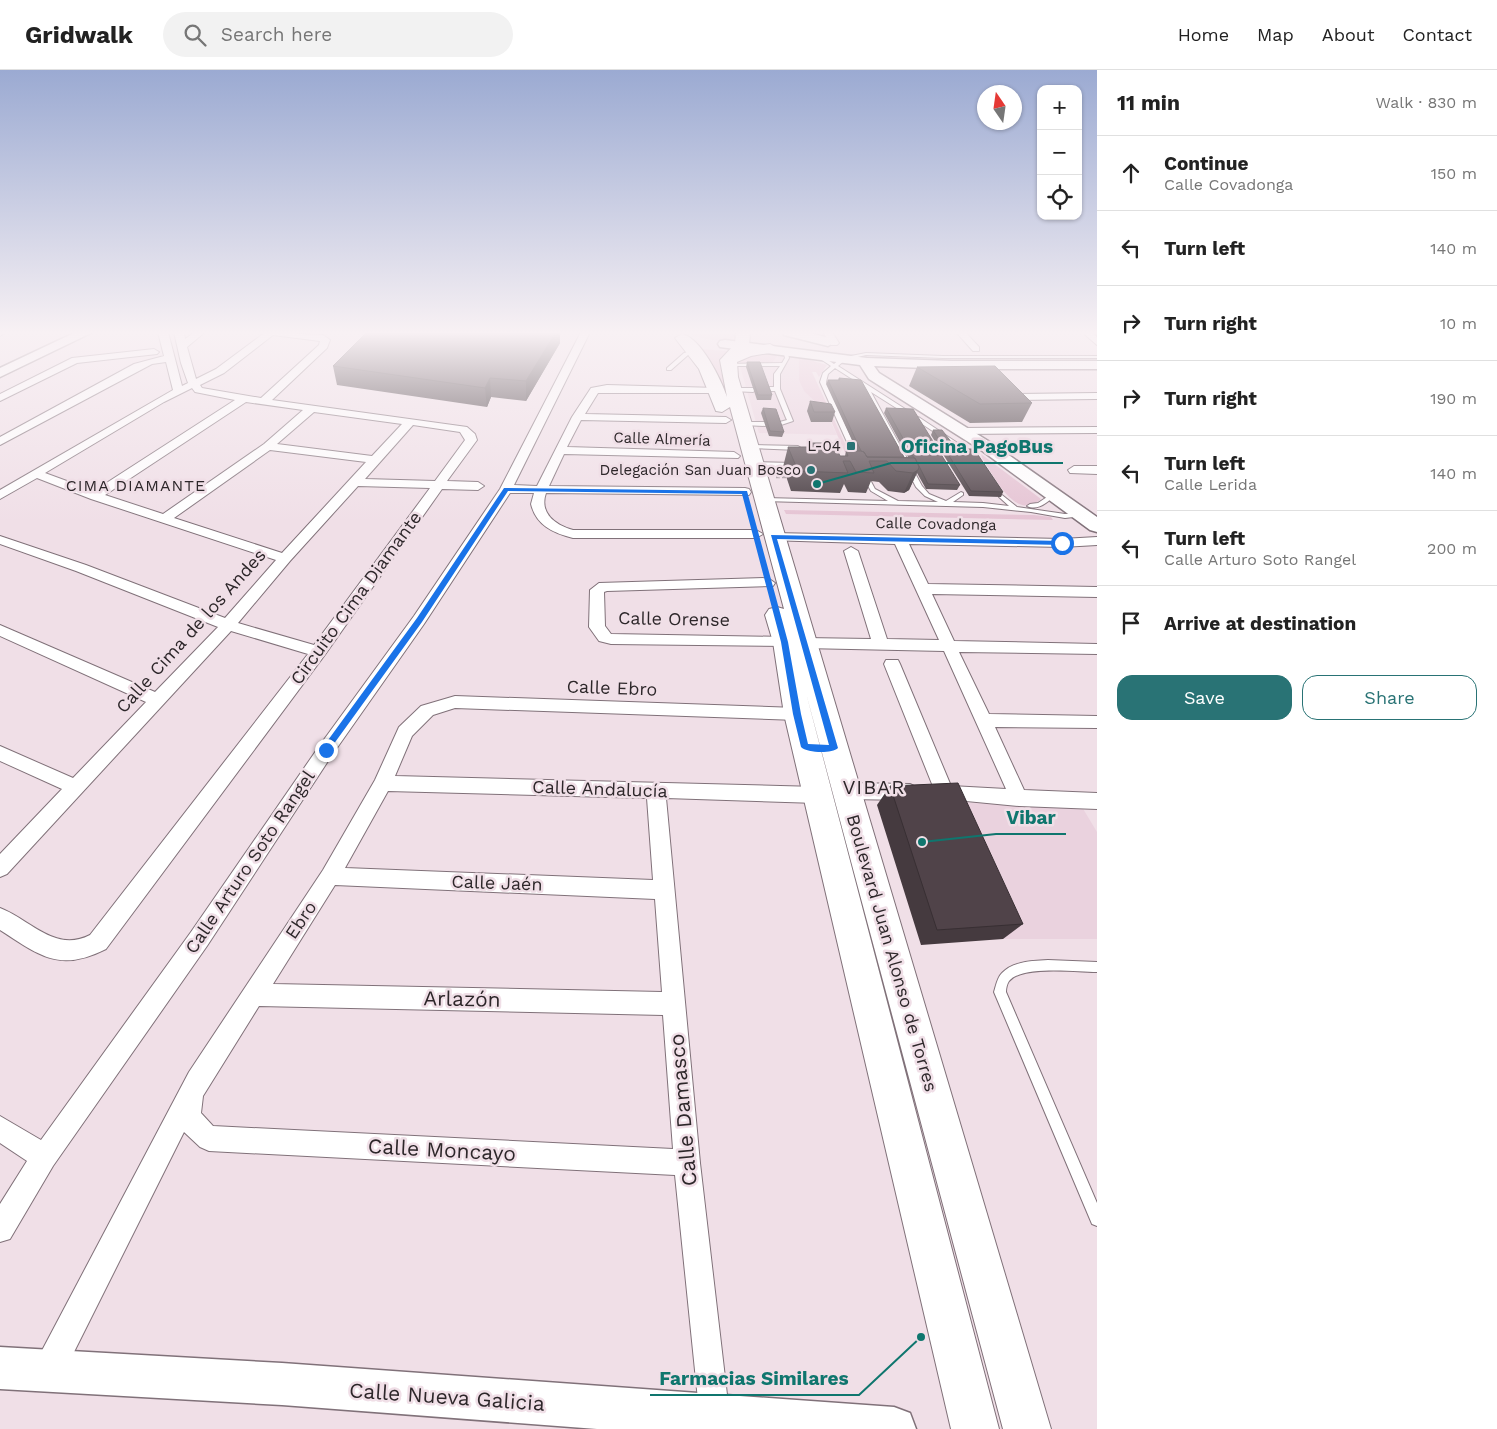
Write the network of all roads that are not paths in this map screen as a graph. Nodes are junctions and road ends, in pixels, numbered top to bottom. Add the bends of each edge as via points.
1 (85, 395) edge
2 (170, 395) edge
3 (224, 395) edge
4 (270, 395) edge
5 (554, 395) edge
6 (590, 395) edge
7 (726, 395) edge
8 (728, 395) edge
9 (780, 395) edge
10 (829, 395) edge
11 (878, 395) edge
12 (892, 395) edge
13 (904, 395) edge
14 (1097, 396) edge
15 (1008, 397) edge
16 (244, 399) junction
17 (264, 401) junction
18 (312, 408) junction
19 (577, 418) junction
20 (918, 419) junction
21 (726, 420) junction
22 (411, 421) junction
23 (744, 424) junction
24 (765, 424) edge
25 (778, 424) edge
26 (1097, 430) edge
27 (961, 431) junction
28 (927, 436) edge
29 (0, 442) edge
30 (268, 446) junction
31 (806, 449) edge
32 (560, 450) junction
33 (734, 456) junction
34 (376, 460) junction
35 (978, 462) edge
36 (755, 463) junction
37 (805, 465) edge
38 (851, 466) edge
39 (860, 466) junction
40 (1074, 470) dead end
41 (1097, 470) edge
42 (36, 474) junction
43 (356, 482) junction
44 (438, 486) junction
45 (478, 486) dead end
46 (956, 486) edge
47 (919, 487) junction
48 (541, 488) junction
49 (506, 489) junction
50 (873, 490) junction
51 (745, 492) junction
52 (961, 494) junction
53 (0, 495) edge
54 (1053, 495) junction
55 (95, 496) junction
56 (766, 500) junction
57 (852, 501) junction
58 (895, 502) junction
59 (905, 502) junction
60 (947, 504) junction
61 (983, 505) junction
62 (997, 506) junction
63 (1012, 507) junction
64 (1088, 514) edge
65 (164, 519) junction
66 (1097, 526) edge
67 (765, 535) junction
68 (900, 539) junction
69 (0, 540) edge
70 (1097, 541) edge
71 (851, 551) dead end
72 (285, 558) junction
73 (768, 583) junction
74 (924, 589) junction
75 (1097, 592) edge
76 (228, 625) junction
77 (0, 630) edge
78 (794, 642) junction
79 (881, 646) junction
80 (950, 646) junction
81 (1097, 649) edge
82 (318, 652) junction
83 (892, 664) dead end
84 (156, 699) junction
85 (427, 710) joint
86 (797, 714) junction
87 (984, 720) junction
88 (1097, 722) edge
89 (820, 748) junction
90 (0, 753) edge
91 (383, 782) junction
92 (77, 788) junction
93 (656, 791) junction
94 (831, 793) junction
95 (945, 794) junction
96 (1019, 798) junction
97 (1094, 806) edge
98 (0, 868) edge
99 (330, 876) junction
100 (664, 890) junction
101 (0, 918) edge
102 (1097, 967) edge
103 (252, 995) junction
104 (673, 1004) junction
105 (189, 1097) junction
106 (0, 1128) edge
107 (44, 1156) junction
108 (688, 1163) junction
109 (1097, 1219) edge
110 (0, 1229) edge
111 (0, 1368) edge
112 (48, 1371) junction
113 (716, 1423) edge
114 (776, 1425) edge
115 (894, 1429) edge
116 (975, 1429) edge
117 (1027, 1429) edge

1 - 29 street
2 - 42 street
3 - 16 street, Circuito Cima Diamante
4 - 17 street
5 - 49 street, Calle Arturo Soto Rangel
6 - 19 street
7 - 21 main road, Boulevard Juan Alonso de Torres
8 - 23 main road, Boulevard Juan Alonso de Torres
9 - 25 lane via 790,418 786,423
10 - 39 lane
11 - 47 lane
12 - 20 lane
13 - 27 street
14 - 15 street
16 - 17 street, Circuito Cima Diamante
16 - 55 street
17 - 18 street, Circuito Cima Diamante
18 - 22 street, Circuito Cima Diamante
18 - 30 street
19 - 21 street
19 - 32 street
20 - 28 lane
20 - 35 lane via 973,454
21 - 33 main road, Boulevard Juan Alonso de Torres
22 - 34 street, Calle Cima de los Andes
22 - 44 street, Circuito Cima Diamante via 463,429 471,436
23 - 24 lane
23 - 36 main road, Boulevard Juan Alonso de Torres
26 - 27 street
27 - 54 street
30 - 34 street
30 - 65 street
31 - 36 lane
32 - 33 street, Calle Almería
32 - 48 street
33 - 51 main road, Boulevard Juan Alonso de Torres
34 - 43 street, Calle Cima de los Andes
36 - 37 lane
36 - 56 main road, Boulevard Juan Alonso de Torres
38 - 39 lane
39 - 50 lane
40 - 41 street
42 - 53 street
42 - 55 street
43 - 44 street
43 - 72 street, Calle Cima de los Andes
44 - 45 street
44 - 82 street, Circuito Cima Diamante
46 - 52 lane
47 - 59 lane via 915,498
47 - 60 lane via 927,495
48 - 49 street
48 - 51 street
48 - 67 street, Calle Covadonga via 537,506 543,518 552,528 573,534
49 - 107 street, Calle Arturo Soto Rangel via 204,931
50 - 57 lane via 870,496
50 - 58 lane
51 - 67 main road, Boulevard Juan Alonso de Torres
52 - 60 lane
52 - 61 lane via 967,500
54 - 63 lane via 1040,505
54 - 64 street
55 - 65 street
56 - 57 lane
56 - 67 main road, Boulevard Juan Alonso de Torres
57 - 58 lane
58 - 59 lane
59 - 60 lane
60 - 61 lane
61 - 62 lane
62 - 63 lane
62 - 63 lane via 1004,502 1001,495
63 - 64 lane via 1065,516
64 - 66 street
65 - 72 street
67 - 68 street, Calle Covadonga
67 - 73 main road, Boulevard Juan Alonso de Torres
67 - 78 main road, Boulevard Juan Alonso de Torres
68 - 70 street, Calle Covadonga
68 - 74 street
69 - 76 street
71 - 79 street
72 - 76 street, Calle Cima de los Andes
73 - 78 main road, Boulevard Juan Alonso de Torres
73 - 78 street, Calle Orense via 604,586 597,590 597,627 604,637 611,639
74 - 75 street
74 - 80 street
76 - 82 street
76 - 84 street, Calle Cima de los Andes
77 - 84 street
78 - 79 street, Calle Orense
78 - 86 main road, Boulevard Juan Alonso de Torres
78 - 89 main road, Boulevard Juan Alonso de Torres
79 - 80 street, Calle Orense
80 - 81 street, Calle Orense
80 - 87 street
82 - 101 street, Circuito Cima Diamante via 98,942 86,950 61,952
83 - 95 street
84 - 92 street, Calle Cima de los Andes
85 - 86 street, Calle Ebro via 455,702
85 - 91 street, Ebro via 405,732
86 - 89 main road, Boulevard Juan Alonso de Torres
87 - 88 street
87 - 96 street
89 - 94 main road, Boulevard Juan Alonso de Torres
90 - 92 street
91 - 93 street, Calle Andalucía
91 - 99 street, Ebro
92 - 98 street, Calle Cima de los Andes
93 - 94 street, Calle Andalucía
93 - 100 street, Calle Damasco
94 - 95 street, Calle Andalucía
94 - 116 main road, Boulevard Juan Alonso de Torres
94 - 117 main road, Boulevard Juan Alonso de Torres
95 - 96 street, Calle Andalucía
96 - 97 street, Calle Andalucía
99 - 100 street, Calle Jaén
99 - 103 street, Ebro
100 - 104 street, Calle Damasco
102 - 109 lane via 1031,966 1015,970 1004,978 1000,992
103 - 104 street, Arlazón
103 - 105 street, Ebro
104 - 108 street, Calle Damasco
105 - 108 street, Calle Moncayo via 187,1110 190,1120 209,1138
105 - 112 street, Ebro
106 - 107 street
107 - 110 street, Calle Arturo Soto Rangel
108 - 113 street, Calle Damasco
111 - 112 street, Calle Nueva Galicia
112 - 113 street, Calle Nueva Galicia via 282,1384
113 - 114 street, Calle Nueva Galicia
114 - 115 street, Calle Nueva Galicia

